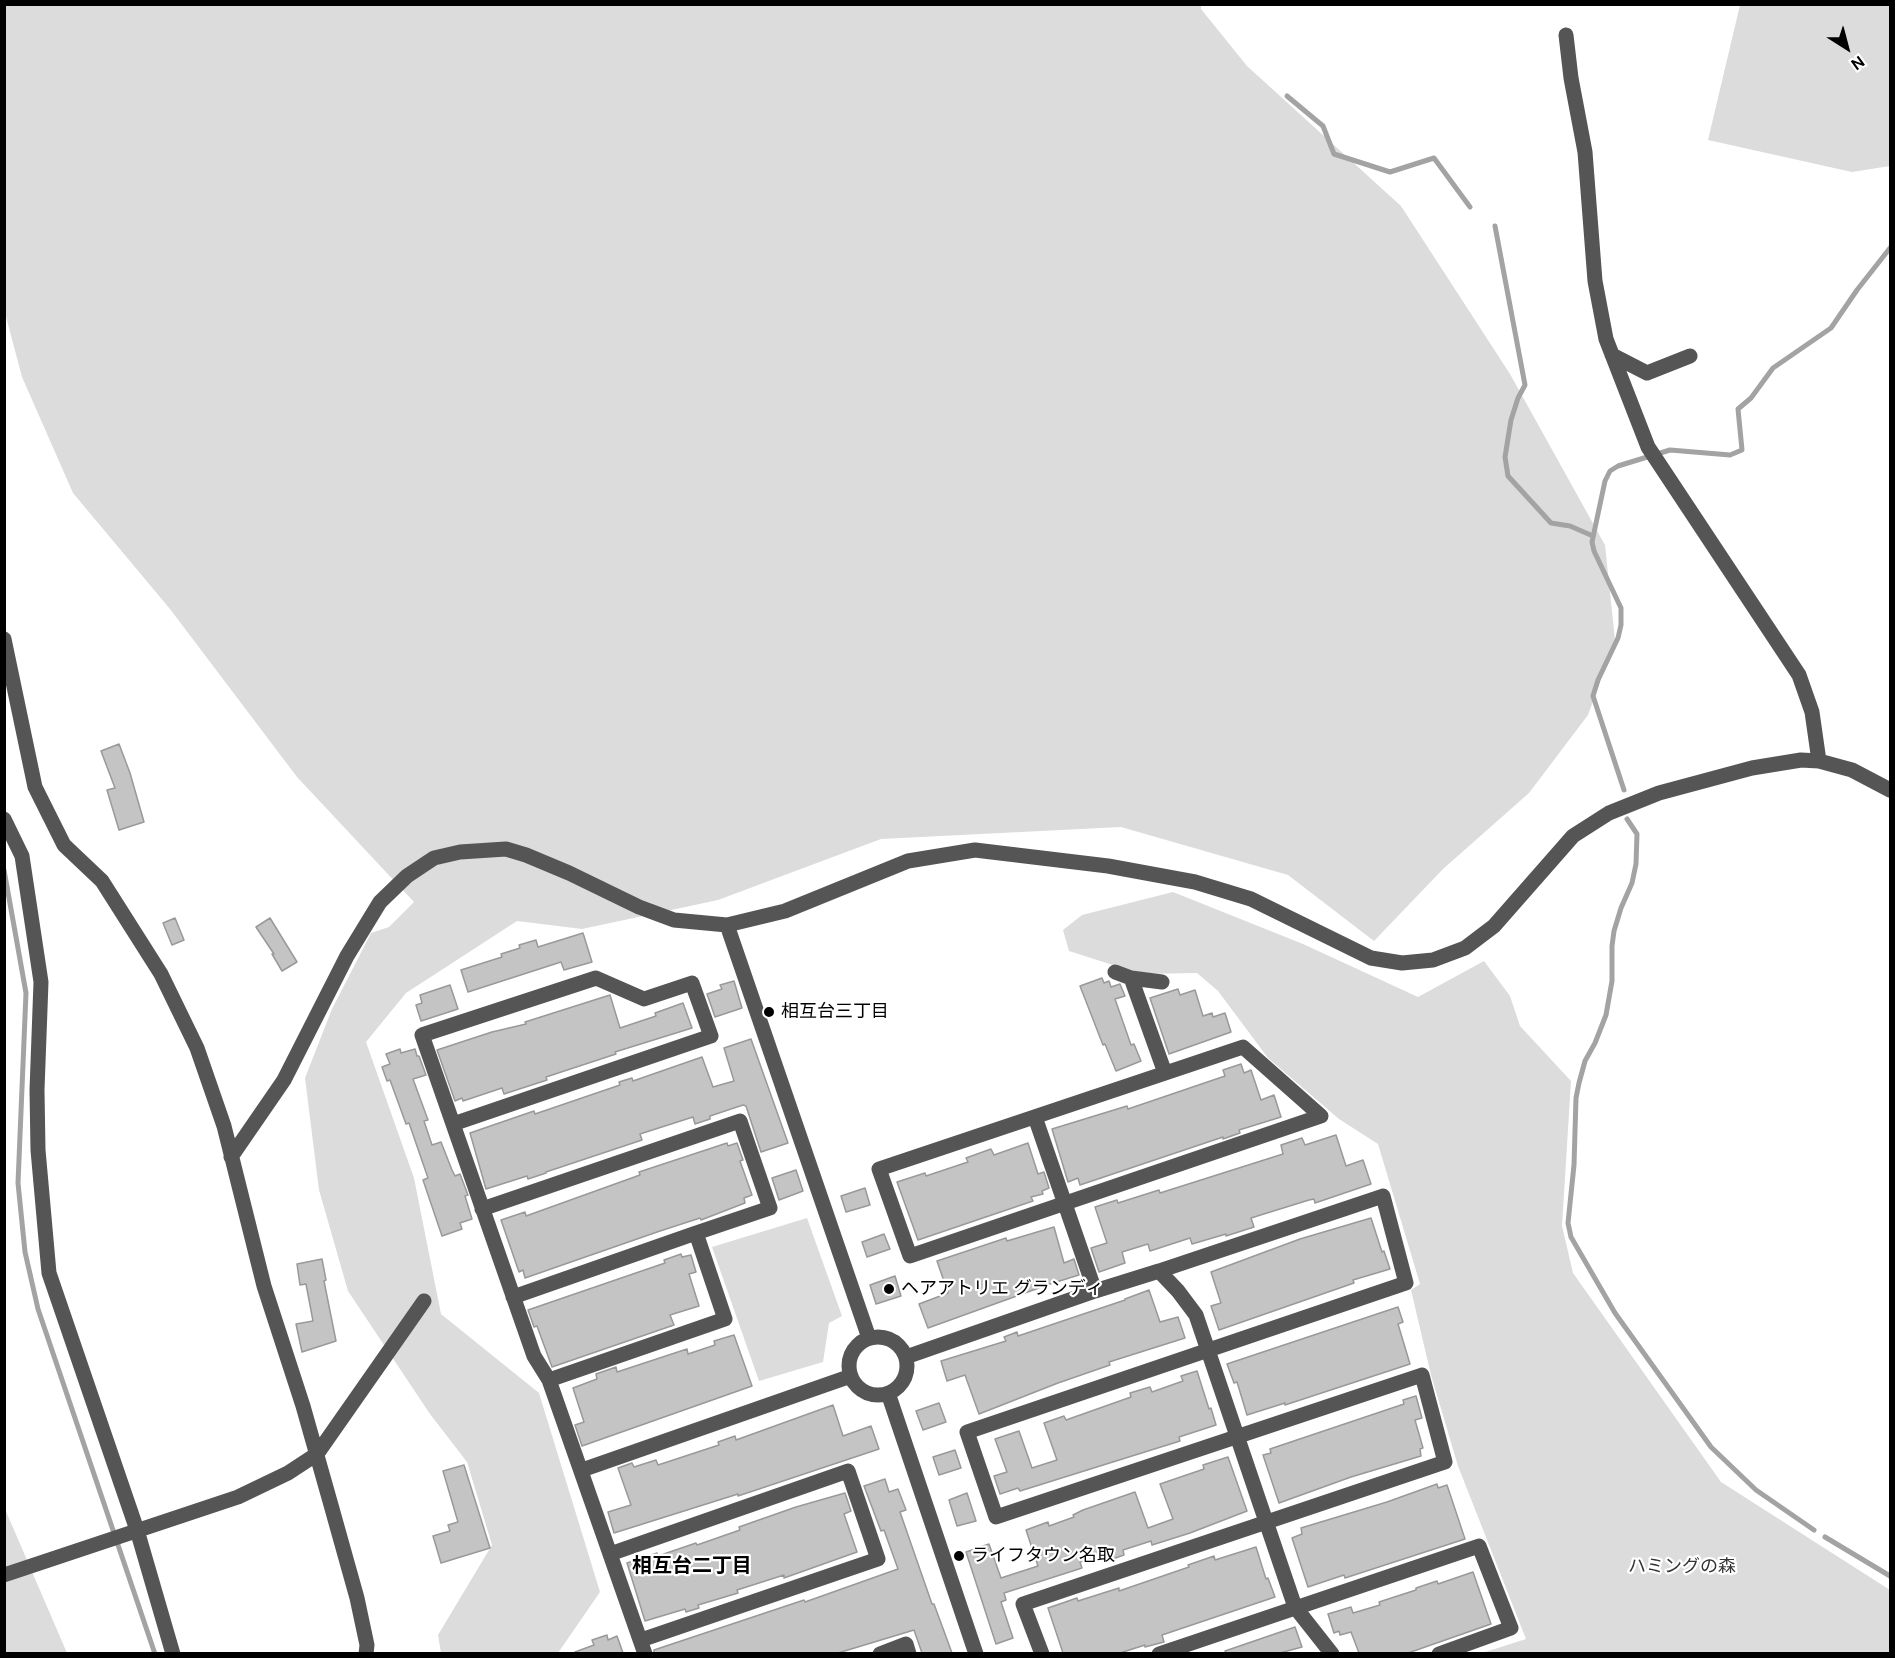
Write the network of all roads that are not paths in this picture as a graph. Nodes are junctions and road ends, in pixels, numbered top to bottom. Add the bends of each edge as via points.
1 (1566, 35) dead end
2 (1612, 355) junction
3 (1690, 356) dead end
4 (4, 639) edge
5 (1819, 761) junction
6 (1890, 790) edge
7 (4, 819) edge
8 (727, 925) junction
9 (1115, 972) dead end
10 (1131, 978) junction
11 (1162, 982) dead end
12 (1165, 1073) junction
13 (1035, 1117) junction
14 (453, 1124) junction
15 (231, 1157) junction
16 (1064, 1205) junction
17 (482, 1209) junction
18 (696, 1233) junction
19 (1159, 1271) junction
20 (1095, 1291) junction
21 (513, 1297) junction
22 (424, 1301) dead end
23 (869, 1338) junction
24 (1207, 1349) junction
25 (906, 1357) junction
26 (851, 1376) junction
27 (549, 1380) junction
28 (888, 1393) junction
29 (1237, 1436) junction
30 (317, 1454) junction
31 (582, 1470) junction
32 (1265, 1521) junction
33 (133, 1531) junction
34 (610, 1554) junction
35 (4, 1575) edge
36 (1295, 1607) junction
37 (643, 1647) edge
38 (1456, 1651) edge
39 (173, 1653) edge
40 (366, 1653) edge
41 (880, 1653) edge
42 (909, 1653) edge
43 (976, 1653) edge
44 (1042, 1653) edge
45 (1159, 1653) edge
46 (1332, 1653) edge
47 (1439, 1653) edge

1 - 2 street via 1585,152 1595,282
2 - 3 street via 1647,373
2 - 5 street via 1648,447 1799,675 1812,712
4 - 15 street via 35,787 64,844 102,881 161,974 198,1048
5 - 6 street via 1852,770
5 - 8 street via 1752,768 1659,793 1609,813 1573,836 1494,926 1466,948 1433,960 1402,963 1371,958 1251,899 1195,882 1108,866 975,850 908,861 786,911
7 - 33 street via 22,856 41,982 38,1150 49,1273
8 - 15 street via 674,920 656,914 569,873 506,849 434,858 407,876 380,902 347,956 284,1080
8 - 23 street
9 - 10 street
10 - 11 street
10 - 12 street
12 - 13 street
12 - 16 street via 1243,1047 1321,1116
13 - 16 street
13 - 16 street via 879,1169 910,1256
14 - 14 street via 711,1036 692,983 644,999 596,978 423,1035
14 - 17 street
15 - 30 street via 264,1286
16 - 20 street
17 - 18 street via 740,1121 770,1208
17 - 21 street
18 - 21 street
18 - 27 street via 725,1319
19 - 20 street
19 - 24 street via 1196,1315
19 - 24 street via 1383,1196 1406,1283
20 - 25 street
21 - 27 street via 534,1356
22 - 30 street
23 - 25 street via 896,1342
23 - 26 street via 854,1349
24 - 29 street
24 - 29 street via 967,1432 996,1517
25 - 28 street via 906,1375
26 - 28 street via 862,1390 879,1395
26 - 31 street
27 - 31 street
28 - 43 street
29 - 32 street
29 - 32 street via 1422,1375 1445,1462
30 - 33 street via 238,1497
30 - 40 street via 357,1598
31 - 34 street
32 - 36 street
32 - 44 street via 1023,1604
33 - 35 street
33 - 39 street
34 - 37 street
34 - 37 street via 848,1471 852,1482 878,1559
36 - 38 street via 1479,1546 1511,1628
36 - 45 street
36 - 46 street
38 - 47 street
41 - 42 street via 906,1644

